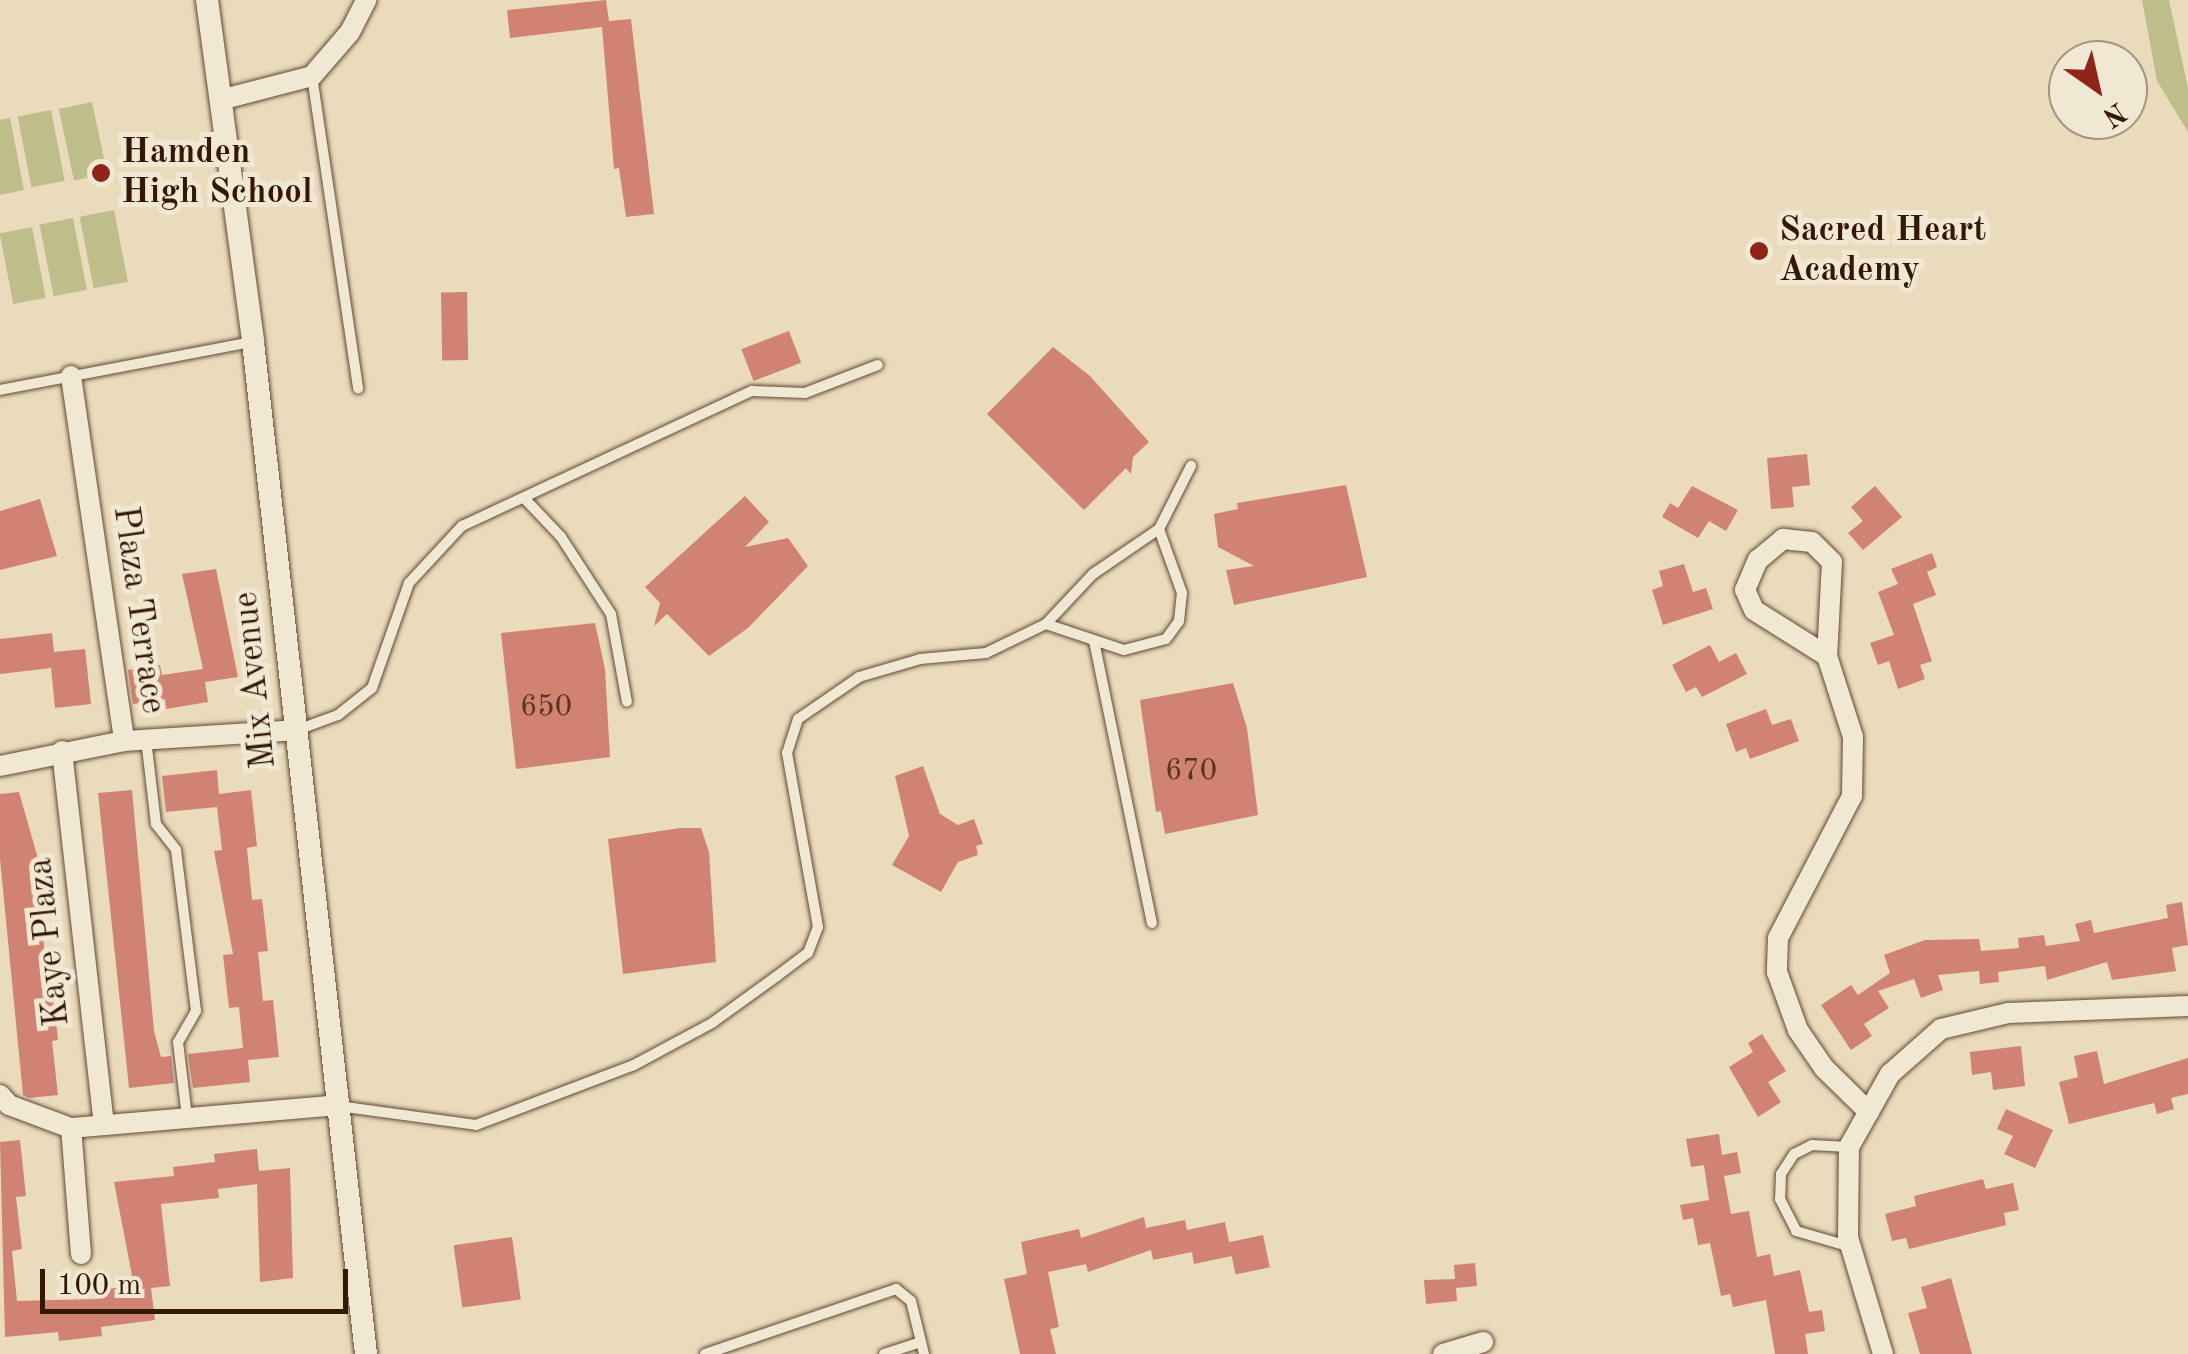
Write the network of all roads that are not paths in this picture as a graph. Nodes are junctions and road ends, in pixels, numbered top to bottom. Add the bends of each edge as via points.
1 (207, 0) edge
2 (366, 0) edge
3 (312, 76) junction
4 (220, 100) junction
5 (254, 342) junction
6 (878, 366) dead end
7 (71, 376) junction
8 (0, 390) edge
9 (358, 390) dead end
10 (1192, 466) dead end
11 (526, 500) junction
12 (1159, 529) junction
13 (1046, 624) junction
14 (1094, 641) junction
15 (1827, 656) junction
16 (628, 702) dead end
17 (297, 730) junction
18 (146, 739) junction
19 (124, 741) junction
20 (62, 751) junction
21 (0, 766) edge
22 (1152, 924) dead end
23 (2188, 1006) edge
24 (0, 1095) edge
25 (336, 1106) junction
26 (1869, 1112) junction
27 (187, 1118) junction
28 (104, 1125) junction
29 (71, 1128) junction
30 (1850, 1147) junction
31 (1851, 1247) junction
32 (80, 1254) dead end
33 (1483, 1342) dead end
34 (923, 1348) edge
35 (366, 1354) edge
36 (705, 1354) edge
37 (884, 1354) edge
38 (1443, 1354) edge
39 (1883, 1354) edge

1 - 4 street, Mix Avenue
2 - 3 street via 350,32
3 - 4 street
3 - 9 lane
4 - 5 street, Mix Avenue
5 - 7 lane
5 - 17 street, Mix Avenue
6 - 11 lane via 805,393 752,391
7 - 8 lane
7 - 19 street, Plaza Terrace
10 - 12 lane
11 - 16 lane via 583,566 611,614
11 - 17 lane via 444,539 409,583 372,688 338,715
12 - 13 lane via 1093,574
12 - 14 lane via 1182,593 1180,620 1151,646 1124,650
13 - 14 lane
13 - 25 lane via 986,653 920,659 859,677 798,719 787,753 817,912 816,940 808,953 712,1023 634,1066 476,1125
14 - 22 lane
15 - 15 street via 1754,610 1745,590 1758,560 1784,539 1812,542 1832,562
15 - 26 street via 1853,737 1852,796 1778,938 1777,972 1798,1030 1824,1068
17 - 18 street, Plaza Terrace
17 - 25 street, Mix Avenue
18 - 19 street, Plaza Terrace
18 - 27 lane via 156,824 176,850 196,1011 178,1042
19 - 20 street
20 - 21 street
20 - 28 street, Kaye Plaza
23 - 26 street via 2008,1013 1941,1028 1890,1074
24 - 29 street via 9,1105
25 - 27 street
25 - 35 street, Mix Avenue
26 - 30 street
27 - 28 street
28 - 29 street
29 - 32 street
30 - 31 street
30 - 31 lane via 1812,1145 1794,1154 1781,1174 1780,1199 1796,1231
31 - 39 street
33 - 38 street
34 - 36 lane via 911,1301 896,1289
34 - 37 lane

